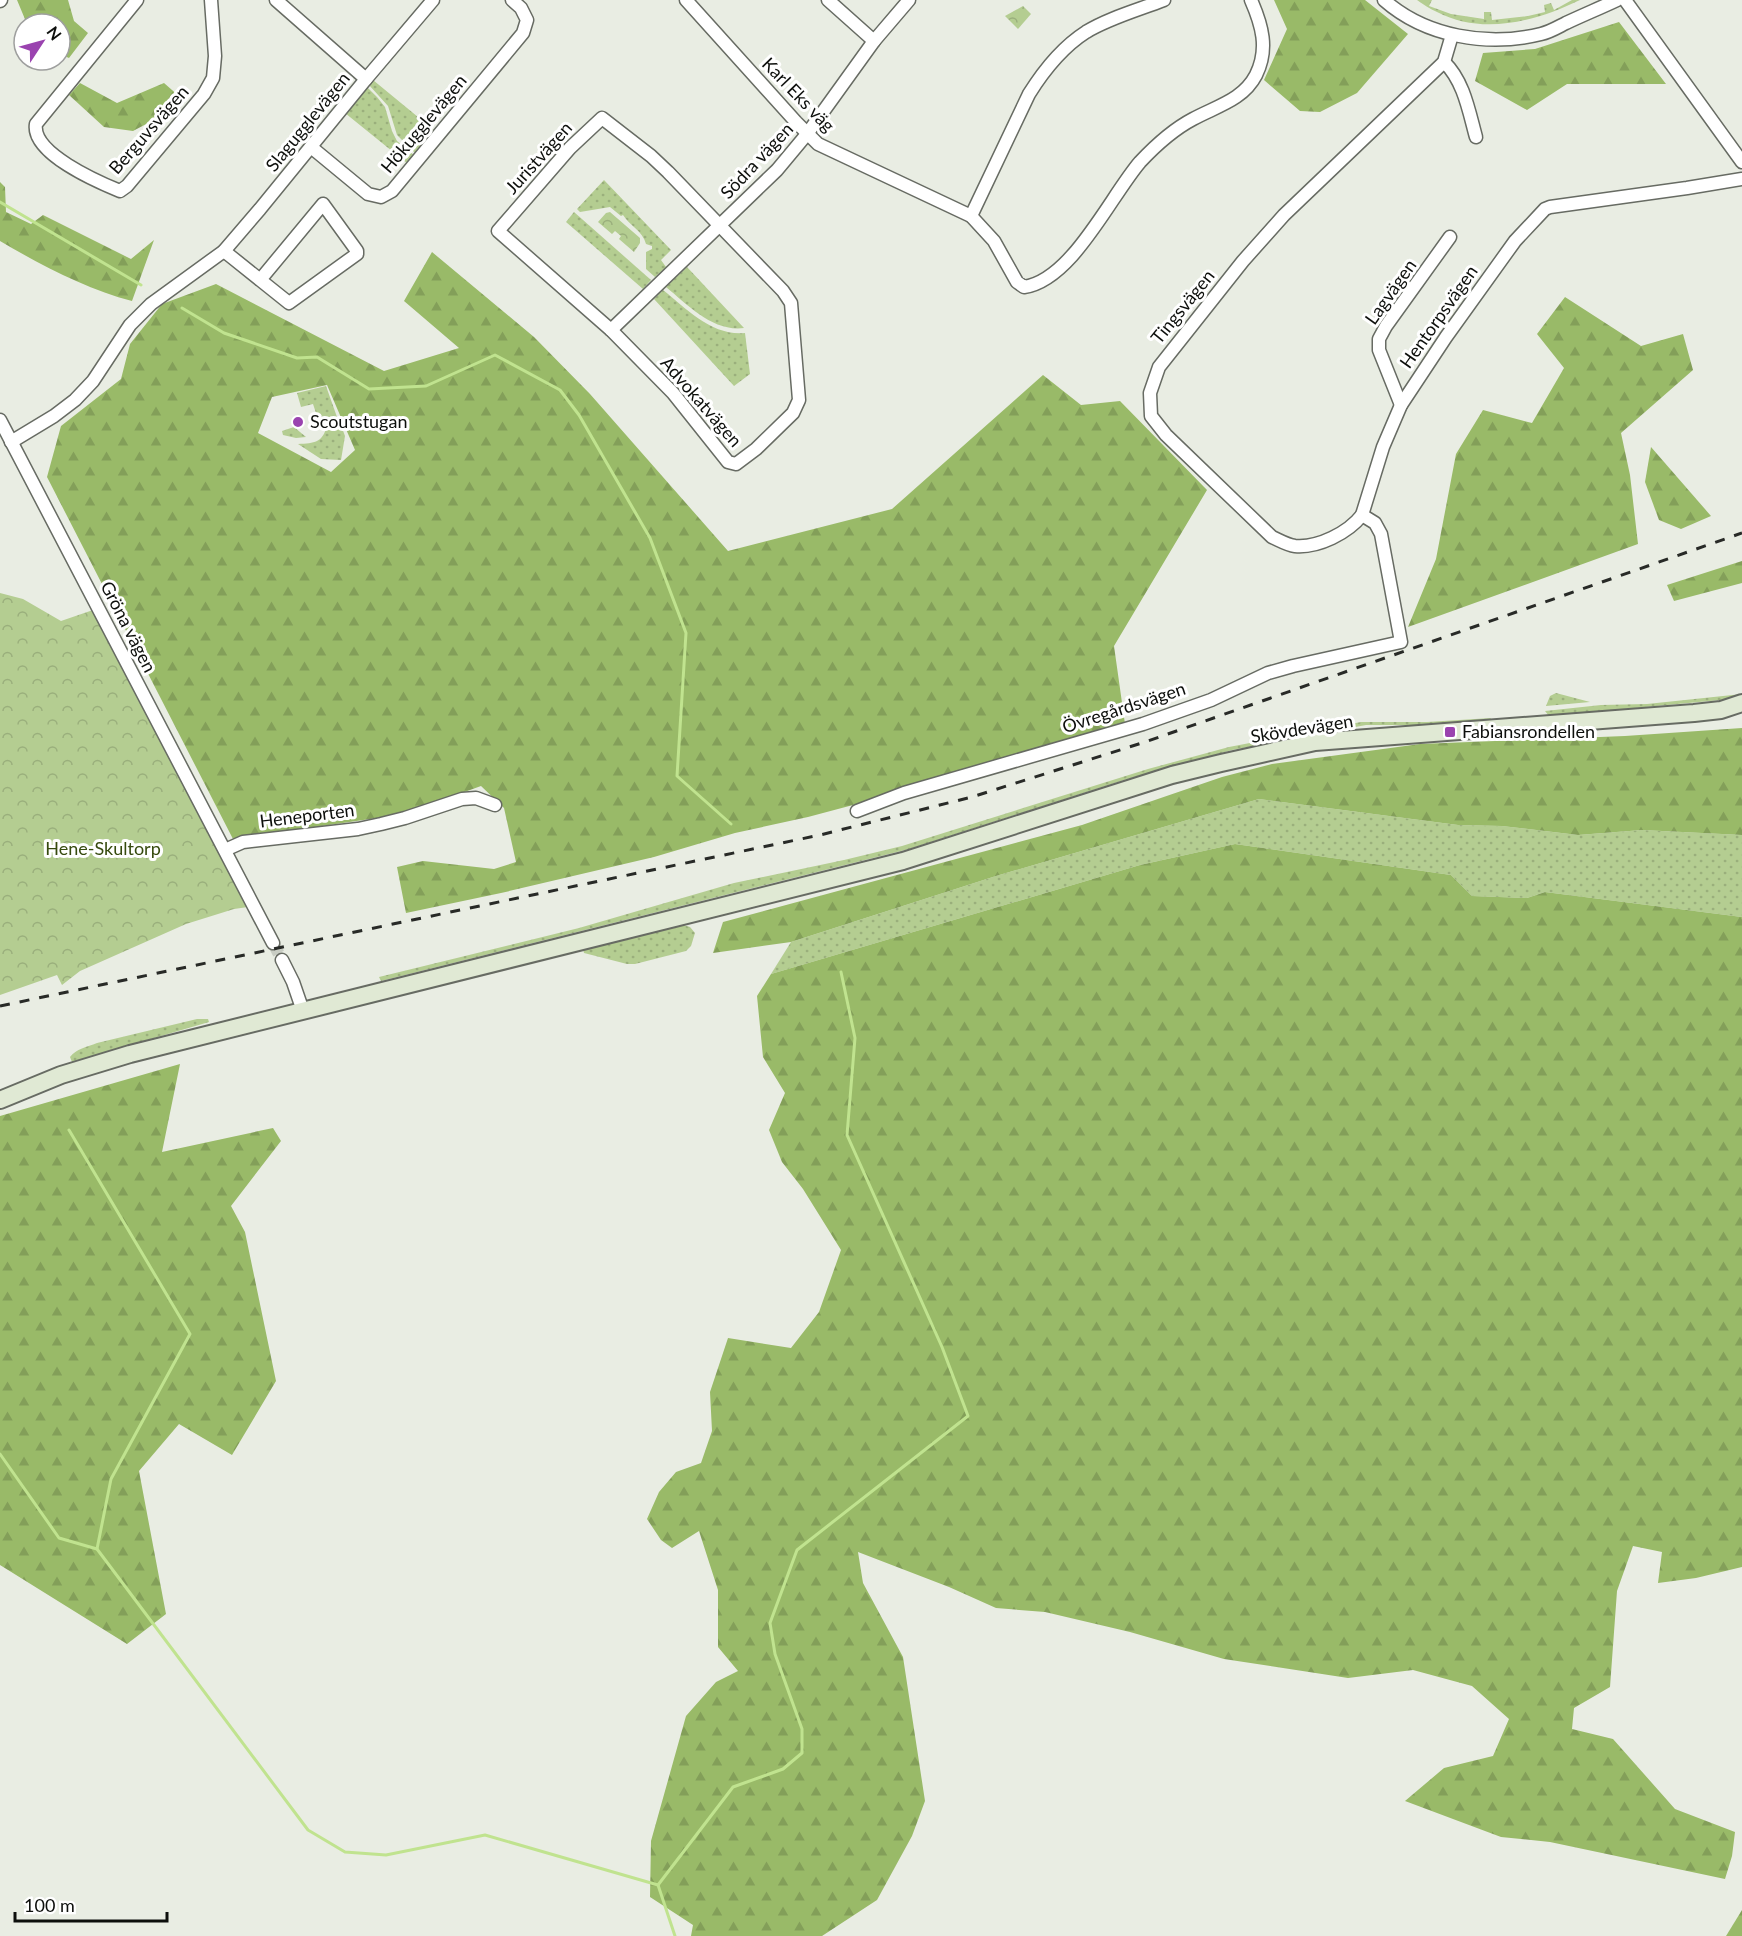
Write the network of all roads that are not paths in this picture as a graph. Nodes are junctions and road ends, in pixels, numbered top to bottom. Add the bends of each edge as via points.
1 (137, 0) edge
2 (211, 0) edge
3 (276, 0) edge
4 (433, 0) edge
5 (512, 0) edge
6 (686, 0) edge
7 (828, 0) edge
8 (909, 0) edge
9 (1164, 0) edge
10 (1251, 0) edge
11 (1384, 0) edge
12 (1617, 0) edge
13 (1625, 0) edge
14 (1452, 35) junction
15 (874, 41) junction
16 (1444, 62) junction
17 (366, 79) junction
18 (807, 134) junction
19 (1476, 138) dead end
20 (311, 147) junction
21 (1742, 162) edge
22 (1742, 179) edge
23 (971, 216) junction
24 (719, 226) junction
25 (1450, 237) dead end
26 (224, 251) junction
27 (260, 280) junction
28 (612, 330) junction
29 (1401, 405) junction
30 (0, 420) edge
31 (11, 442) junction
32 (1362, 515) junction
33 (1742, 703) edge
34 (1721, 710) junction
35 (1742, 715) edge
36 (495, 805) dead end
37 (858, 811) dead end
38 (225, 850) junction
39 (273, 943) tunnel mouth
40 (282, 960) tunnel mouth
41 (303, 1011) junction
42 (0, 1101) edge

1 - 2 street, Berguvsvägen via 34,131 56,156 80,174 120,191 204,94 213,78
3 - 17 street, Slagugglevägen
4 - 17 street
5 - 20 street, Hökugglevägen via 527,20 523,33 392,191 381,197 368,194
6 - 18 street, Karl Eks väg
7 - 15 street
8 - 15 street, Södra vägen
9 - 23 street via 1086,32 1053,60 1029,94
10 - 23 street via 1264,37 1263,55 1245,90 1159,143 1065,263 1047,278 1023,287 994,241
11 - 14 street via 1422,24
12 - 14 street via 1543,34 1508,39
13 - 21 street
14 - 16 street, Tingsvägen
15 - 18 street, Södra vägen
16 - 19 street via 1453,71
16 - 32 street, Tingsvägen via 1284,215 1243,261 1159,367 1150,393 1151,416 1166,435 1272,537 1294,546 1322,543 1342,533
17 - 20 street, Slagugglevägen
18 - 23 street, Karl Eks väg via 818,144
18 - 24 street, Södra vägen via 777,170
20 - 26 street, Slagugglevägen
22 - 29 street, Hentorpsvägen via 1545,210 1515,241
24 - 28 street, Södra vägen
24 - 28 street, Juristvägen via 651,156 602,118 570,148 498,231
24 - 28 street, Advokatvägen via 791,303 799,400 793,413 742,460 736,464 728,462 673,393
25 - 29 street, Lagvägen via 1379,339 1379,350
26 - 27 street
26 - 31 street, Slagugglevägen via 151,304 75,400
27 - 27 street via 289,303 357,251 323,204
29 - 32 street, Hentorpsvägen
30 - 31 street, Gröna vägen
31 - 38 street, Gröna vägen
32 - 37 street, Övregårdsvägen via 1375,523 1381,534 1401,642 1268,673 1211,700 1143,724 904,793
33 - 34 main road
34 - 35 main road
34 - 41 main road, Skövdevägen via 1315,742 1172,775 903,861
36 - 38 street, Heneporten via 476,798 462,799 358,829 243,842
38 - 39 street
40 - 41 street
41 - 42 main road, Skövdevägen via 130,1054 61,1075

